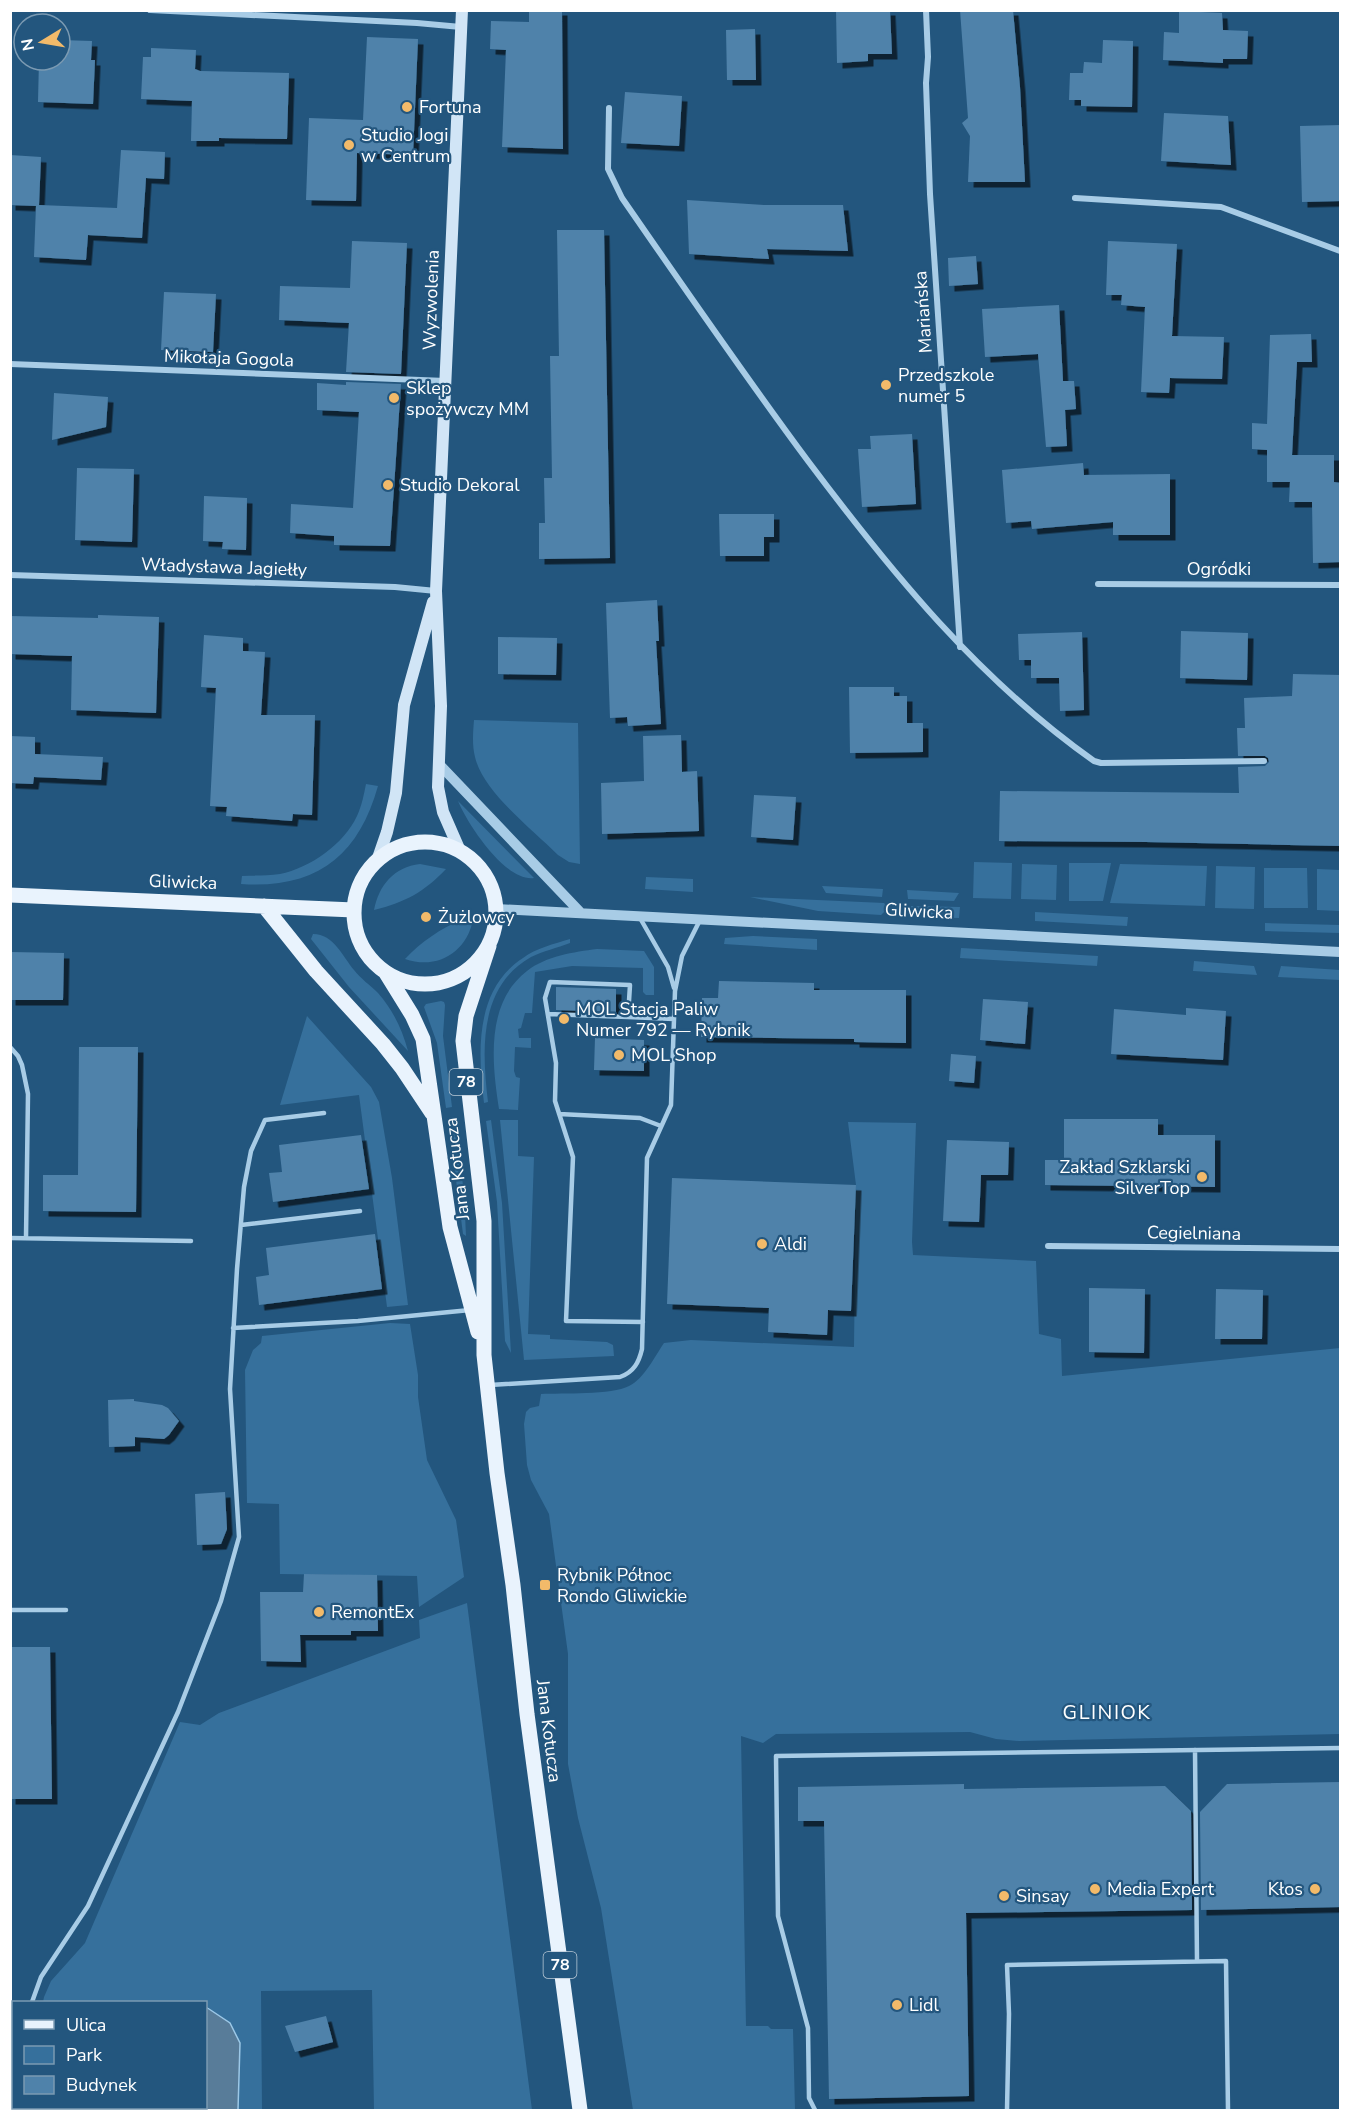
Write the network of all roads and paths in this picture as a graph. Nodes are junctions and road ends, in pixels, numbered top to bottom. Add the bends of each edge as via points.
1 (150, 10) edge
2 (462, 10) edge
3 (926, 10) edge
4 (461, 27) junction
5 (609, 108) dead end
6 (1075, 198) dead end
7 (1341, 251) edge
8 (10, 364) edge
9 (446, 381) junction
10 (10, 575) edge
11 (1098, 584) dead end
12 (1341, 585) edge
13 (436, 591) junction
14 (960, 647) junction
15 (1264, 761) dead end
16 (438, 763) junction
17 (460, 851) junction
18 (376, 861) junction
19 (10, 895) edge
20 (264, 906) junction
21 (496, 909) junction
22 (354, 910) junction
23 (581, 913) junction
24 (639, 915) junction
25 (701, 918) junction
26 (489, 946) junction
27 (1341, 952) edge
28 (386, 973) junction
29 (675, 991) junction
30 (548, 1014) junction
31 (628, 1017) junction
32 (674, 1018) junction
33 (10, 1047) edge
34 (324, 1113) dead end
35 (559, 1114) junction
36 (436, 1119) junction
37 (661, 1126) junction
38 (360, 1211) dead end
39 (241, 1225) junction
40 (26, 1237) junction
41 (10, 1238) edge
42 (192, 1241) dead end
43 (1048, 1246) dead end
44 (1341, 1250) edge
45 (472, 1310) junction
46 (643, 1322) junction
47 (233, 1328) junction
48 (484, 1355) junction
49 (488, 1385) junction
50 (66, 1610) dead end
51 (10, 1611) edge
52 (1341, 1748) edge
53 (1195, 1750) junction
54 (1197, 1961) junction
55 (32, 2001) edge
56 (580, 2110) edge
57 (815, 2110) edge
58 (1007, 2110) edge
59 (1228, 2110) edge

1 - 4 street
2 - 4 main road, Wyzwolenia
3 - 14 street, Mariańska via 930,194
4 - 9 main road, Wyzwolenia
5 - 14 street via 608,169 622,198 847,514
6 - 7 street via 1221,207
8 - 9 street, Mikołaja Gogola
9 - 13 main road, Wyzwolenia
10 - 13 street, Władysława Jagiełły
11 - 12 street, Ogródki
13 - 16 main road, Wyzwolenia via 441,706
13 - 18 main road, Wyzwolenia via 404,705 396,794
14 - 15 street via 1024,706 1094,761
16 - 17 main road, Wyzwolenia via 443,812
16 - 23 street
17 - 18 main road, 78 via 437,843 412,843 389,851
17 - 21 main road, 78 via 487,879
18 - 22 main road, 78 via 360,883
19 - 20 main road, Gliwicka
20 - 22 main road, Gliwicka
20 - 36 main road, 78 via 316,971 383,1044
21 - 23 street, Gliwicka
21 - 26 main road, 78
22 - 28 main road, 78 via 361,946
23 - 24 street, Gliwicka
24 - 25 street, Gliwicka
24 - 29 lane via 668,967
25 - 27 street, Gliwicka
25 - 29 lane via 682,956
26 - 28 main road, 78 via 468,971 448,981 416,984
26 - 48 main road, Jana Kotucza / 78 via 466,1016 463,1041 484,1221
28 - 36 main road, Jana Kotucza / 78 via 423,1039
29 - 32 lane
30 - 31 lane
30 - 31 lane via 545,998 550,982 630,985
30 - 35 lane
31 - 32 lane
32 - 37 lane via 671,1105
33 - 40 lane via 22,1065 28,1094
34 - 39 lane via 264,1120 251,1152
35 - 37 lane via 640,1118
35 - 46 lane via 573,1157 566,1321
36 - 45 main road, Jana Kotucza / 78 via 450,1227
37 - 46 lane via 647,1158
38 - 39 lane
39 - 47 lane
40 - 41 lane
40 - 42 lane
43 - 44 street, Cegielniana
45 - 47 lane
45 - 48 main road, Jana Kotucza / 78
46 - 49 lane via 640,1357 625,1375
47 - 55 lane via 230,1389 239,1537 221,1601 178,1712 88,1906 41,1977
48 - 49 main road, Jana Kotucza / 78
49 - 56 main road, Jana Kotucza / 78
50 - 51 lane
52 - 53 lane
53 - 54 lane
53 - 57 lane via 776,1756 778,1916 808,2028 809,2098
54 - 58 lane via 1007,1965
54 - 59 lane via 1226,1961

